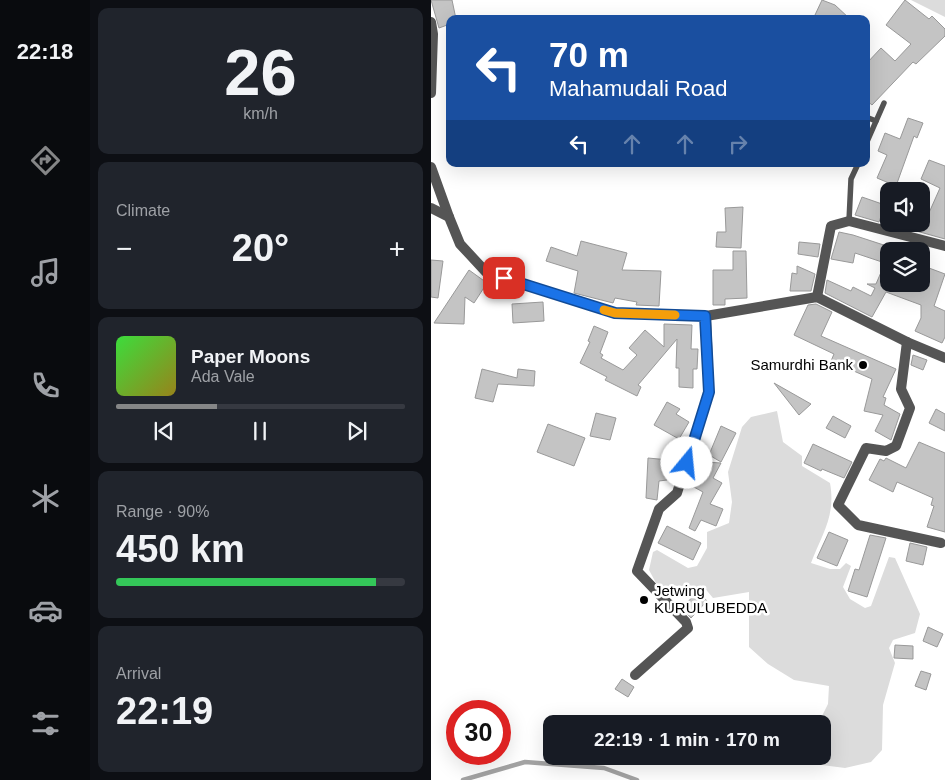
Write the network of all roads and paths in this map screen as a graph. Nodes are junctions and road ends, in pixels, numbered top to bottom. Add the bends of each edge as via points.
1 (431, 22) edge
2 (431, 93) edge
3 (883, 103) dead end
4 (870, 119) edge
5 (876, 121) junction
6 (870, 135) edge
7 (431, 167) edge
8 (857, 167) edge
9 (431, 208) edge
10 (449, 217) junction
11 (849, 221) junction
12 (945, 246) edge
13 (817, 297) junction
14 (705, 316) junction
15 (907, 342) junction
16 (945, 358) edge
17 (941, 543) dead end
18 (635, 675) dead end

1 - 2 street
3 - 5 lane
4 - 5 lane
5 - 6 lane
7 - 10 street
8 - 11 lane via 851,179
9 - 10 street
10 - 14 street via 460,244 486,272 615,313
11 - 12 street
11 - 13 street via 831,226
13 - 14 street
13 - 15 street
14 - 18 street via 709,392 677,493 659,509 637,571 686,622 688,628
15 - 16 street
15 - 17 street via 901,389 910,408 896,446 886,451 866,448 837,505 858,525

